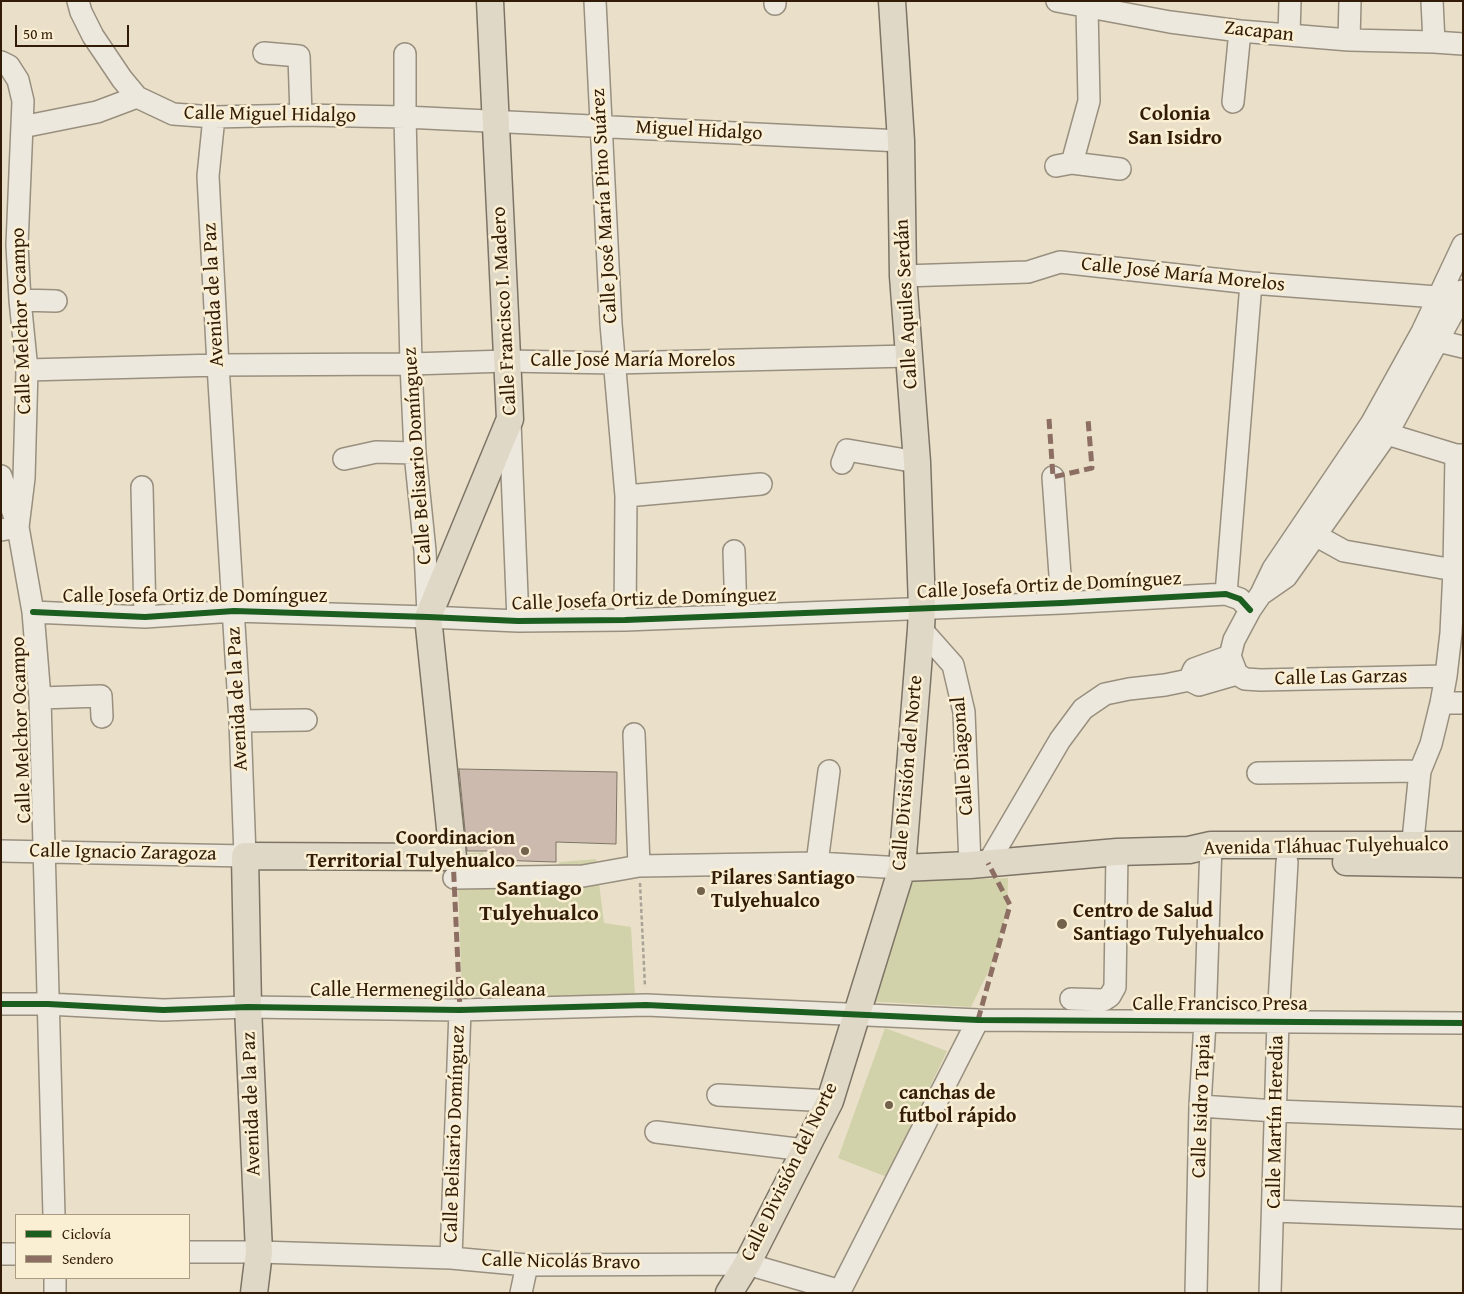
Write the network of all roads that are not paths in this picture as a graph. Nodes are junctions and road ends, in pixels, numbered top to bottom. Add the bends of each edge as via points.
1 (78, 1) edge
2 (490, 1) edge
3 (595, 1) edge
4 (892, 1) edge
5 (1056, 1) edge
6 (1290, 1) edge
7 (1350, 1) edge
8 (1432, 1) edge
9 (1087, 8) junction
10 (1240, 31) junction
11 (1289, 35) junction
12 (1349, 40) junction
13 (1434, 42) junction
14 (1463, 44) edge
15 (264, 53) dead end
16 (405, 54) dead end
17 (1, 62) edge
18 (137, 97) junction
19 (1233, 102) dead end
20 (301, 116) junction
21 (214, 117) junction
22 (405, 117) junction
23 (497, 122) junction
24 (22, 127) junction
25 (601, 127) junction
26 (901, 140) junction
27 (1120, 169) dead end
28 (1463, 244) edge
29 (903, 276) junction
30 (1251, 283) junction
31 (1463, 293) edge
32 (1438, 297) junction
33 (20, 300) junction
34 (56, 301) dead end
35 (1438, 342) junction
36 (1463, 347) edge
37 (909, 356) junction
38 (508, 361) junction
39 (614, 363) junction
40 (411, 364) junction
41 (218, 365) junction
42 (27, 370) junction
43 (510, 419) junction
44 (1379, 429) junction
45 (415, 453) junction
46 (1459, 455) edge
47 (344, 459) dead end
48 (917, 462) junction
49 (842, 463) dead end
50 (1, 476) edge
51 (1053, 477) dead end
52 (761, 484) dead end
53 (142, 487) dead end
54 (626, 496) junction
55 (10, 528) edge
56 (1315, 535) junction
57 (734, 551) dead end
58 (1454, 570) junction
59 (1226, 594) junction
60 (1062, 602) junction
61 (1255, 602) junction
62 (234, 611) junction
63 (33, 612) junction
64 (736, 615) junction
65 (145, 617) junction
66 (428, 617) junction
67 (922, 618) junction
68 (625, 620) junction
69 (518, 621) junction
70 (1457, 633) edge
71 (1234, 665) junction
72 (1446, 676) junction
73 (40, 698) junction
74 (1441, 703) junction
75 (1463, 704) edge
76 (102, 717) dead end
77 (306, 720) dead end
78 (240, 721) junction
79 (634, 734) dead end
80 (829, 771) dead end
81 (1420, 771) junction
82 (1258, 773) dead end
83 (1463, 845) edge
84 (1, 851) edge
85 (43, 851) junction
86 (1117, 852) junction
87 (1204, 852) junction
88 (1411, 854) junction
89 (245, 856) junction
90 (1287, 862) junction
91 (817, 863) junction
92 (979, 864) junction
93 (1463, 864) edge
94 (640, 866) junction
95 (453, 868) junction
96 (902, 868) junction
97 (1070, 999) dead end
98 (1, 1004) edge
99 (48, 1004) junction
100 (248, 1007) junction
101 (460, 1010) junction
102 (856, 1015) junction
103 (978, 1020) junction
104 (1278, 1021) junction
105 (1205, 1022) junction
106 (1463, 1023) edge
107 (718, 1095) dead end
108 (830, 1101) junction
109 (1200, 1106) junction
110 (1276, 1111) junction
111 (1463, 1118) edge
112 (656, 1132) dead end
113 (805, 1150) junction
114 (1274, 1210) junction
115 (54, 1214) edge
116 (1463, 1218) edge
117 (190, 1252) edge
118 (259, 1252) junction
119 (1, 1254) edge
120 (15, 1254) edge
121 (450, 1258) junction
122 (747, 1264) junction
123 (527, 1265) junction
124 (55, 1279) edge
125 (840, 1292) edge
126 (55, 1293) edge
127 (254, 1293) edge
128 (521, 1293) edge
129 (729, 1293) edge
130 (1196, 1293) edge
131 (1270, 1293) edge

1 - 18 street via 94,36
2 - 23 main road, Calle Francisco I. Madero
3 - 25 street, Calle José María Pino Suárez
4 - 26 main road, Calle Aquiles Serdán
5 - 9 street, Zacapan
6 - 11 street
7 - 12 street
8 - 13 street
9 - 10 street, Zacapan
9 - 27 street via 1088,101 1064,165
10 - 11 street, Zacapan
10 - 19 street
11 - 12 street, Zacapan
12 - 13 street, Zacapan
13 - 14 street, Zacapan
15 - 20 street via 299,56
16 - 22 street, Calle Belisario Domínguez
17 - 24 street, Calle Melchor Ocampo via 9,66 18,80 24,101
18 - 21 street, Calle Miguel Hidalgo via 173,114
18 - 24 street via 97,112
20 - 21 street, Calle Miguel Hidalgo
20 - 22 street, Calle Miguel Hidalgo
21 - 41 street, Avenida de la Paz via 208,176
22 - 23 street, Calle Miguel Hidalgo
22 - 40 street, Calle Belisario Domínguez
23 - 25 street, Miguel Hidalgo
23 - 38 main road, Calle Francisco I. Madero
24 - 33 street, Calle Melchor Ocampo via 17,245
25 - 26 street, Miguel Hidalgo
25 - 39 street, Calle José María Pino Suárez
26 - 29 main road, Calle Aquiles Serdán
28 - 32 street
29 - 30 street, Calle José María Morelos via 1028,272 1060,262
29 - 37 main road, Calle Aquiles Serdán
30 - 32 street, Calle José María Morelos
30 - 59 street
31 - 32 street, Calle José María Morelos
31 - 35 street
32 - 44 street
33 - 34 street
33 - 42 street, Calle Melchor Ocampo
35 - 36 street
35 - 44 street
37 - 39 street, Calle José María Morelos
37 - 48 main road, Calle Aquiles Serdán
38 - 39 street, Calle José María Morelos
38 - 40 street, Calle José María Morelos
38 - 43 main road, Calle Francisco I. Madero
39 - 54 street, Calle José María Pino Suárez
40 - 41 street, Calle José María Morelos
40 - 45 street, Calle Belisario Domínguez
41 - 42 street, Calle José María Morelos
41 - 62 street, Avenida de la Paz
42 - 55 street, Calle Melchor Ocampo via 24,478
43 - 66 main road
43 - 69 street, Calle Francisco I. Madero
44 - 46 street
44 - 56 street via 1353,483
44 - 61 street via 1273,569
45 - 47 street via 376,452
45 - 66 street, Calle Belisario Domínguez
46 - 58 street
48 - 49 street via 847,450
48 - 67 main road, Calle Aquiles Serdán
50 - 55 street
51 - 60 street
52 - 54 street
53 - 65 street
54 - 68 street, Calle José María Pino Suárez
55 - 63 street, Calle Melchor Ocampo
56 - 58 street via 1344,551
56 - 61 street via 1286,577
57 - 64 street
58 - 70 street
59 - 60 street, Calle Josefa Ortiz de Domínguez
59 - 61 street
60 - 67 street, Calle Josefa Ortiz de Domínguez
61 - 71 street via 1234,640
62 - 65 street, Calle Josefa Ortiz de Domínguez
62 - 66 street, Calle Josefa Ortiz de Domínguez
62 - 78 street, Avenida de la Paz
63 - 65 street, Calle Josefa Ortiz de Domínguez
63 - 73 street, Calle Melchor Ocampo
64 - 67 street, Calle Josefa Ortiz de Domínguez
64 - 68 street, Calle Josefa Ortiz de Domínguez
66 - 69 street, Calle Josefa Ortiz de Domínguez
66 - 95 main road, Calle Belisario Domínguez
67 - 92 street, Calle Diagonal via 953,665 964,712
67 - 96 main road, Calle División del Norte
68 - 69 street, Calle Josefa Ortiz de Domínguez
70 - 72 street
71 - 72 street, Calle Las Garzas via 1245,679 1261,680
71 - 92 street via 1194,669 1189,680 1104,694 1083,709
72 - 74 street
73 - 76 street via 101,696
73 - 85 street, Calle Melchor Ocampo
74 - 75 street
74 - 81 street via 1431,744
77 - 78 street
78 - 89 street, Avenida de la Paz
79 - 94 street
80 - 91 street
81 - 82 street
81 - 88 street
83 - 88 main road, Avenida Tláhuac Tulyehualco
84 - 85 street, Calle Ignacio Zaragoza
85 - 89 street, Calle Ignacio Zaragoza
85 - 99 street, Calle Melchor Ocampo
86 - 87 main road, Avenida Tláhuac Tulyehualco
86 - 92 main road, Avenida Tláhuac Tulyehualco
86 - 97 street via 1114,988 1104,1000
87 - 88 main road, Avenida Tláhuac Tulyehualco
87 - 90 main road, Avenida Tláhuac Tulyehualco via 1236,862
87 - 105 street, Calle Isidro Tapia
88 - 90 main road, Avenida Tláhuac Tulyehualco
88 - 93 main road, Avenida Tláhuac Tulyehualco
89 - 95 main road
89 - 100 main road, Avenida de la Paz
90 - 104 street, Calle Martín Heredia
91 - 94 street
91 - 96 street
92 - 96 main road, Avenida Tláhuac Tulyehualco
94 - 95 street via 583,876
96 - 102 main road, Calle División del Norte
98 - 99 street, Calle Hermenegildo Galeana
99 - 100 street, Calle Hermenegildo Galeana via 163,1010
99 - 115 street, Calle Melchor Ocampo
100 - 101 street, Calle Hermenegildo Galeana
100 - 118 main road, Avenida de la Paz
101 - 102 street, Calle Hermenegildo Galeana via 646,1005
101 - 121 street, Calle Belisario Domínguez
102 - 103 street, Calle Francisco Presa
102 - 108 main road, Calle División del Norte
103 - 105 street, Calle Francisco Presa
103 - 125 street
104 - 105 street, Calle Francisco Presa
104 - 106 street, Calle Francisco Presa
104 - 110 street, Calle Martín Heredia
105 - 109 street, Calle Isidro Tapia
107 - 108 street
108 - 113 main road, Calle División del Norte
109 - 110 street
109 - 130 street, Calle Isidro Tapia
110 - 111 street
110 - 114 street, Calle Martín Heredia
112 - 113 street
113 - 122 main road, Calle División del Norte
114 - 116 street
114 - 131 street, Calle Martín Heredia
117 - 118 street, Calle Nicolás Bravo
118 - 121 street, Calle Nicolás Bravo
118 - 127 main road, Avenida de la Paz
119 - 120 street
121 - 123 street, Calle Nicolás Bravo
122 - 123 street, Calle Nicolás Bravo
122 - 125 street, Calle Nicolás Bravo
122 - 129 main road, Calle División del Norte
123 - 128 street
124 - 126 street

